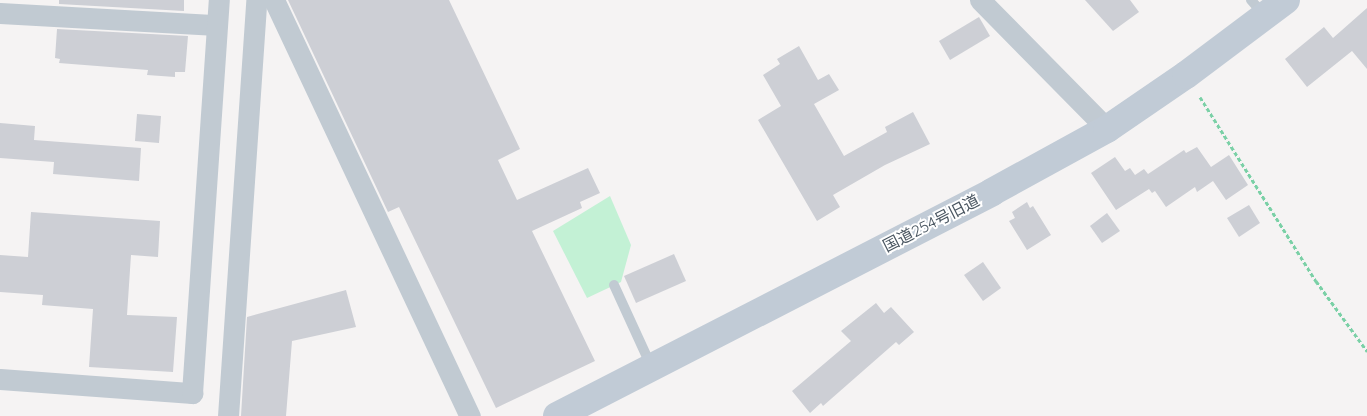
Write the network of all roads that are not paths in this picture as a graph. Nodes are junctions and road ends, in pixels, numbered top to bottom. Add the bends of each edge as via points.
1 (219, 0) edge
2 (256, 0) edge
3 (274, 0) edge
4 (980, 0) edge
5 (1267, 5) edge
6 (0, 13) edge
7 (217, 25) junction
8 (1107, 129) junction
9 (614, 285) dead end
10 (652, 368) junction
11 (0, 379) edge
12 (228, 416) edge
13 (470, 416) edge
14 (557, 416) edge

1 - 7 street
2 - 12 street
3 - 13 street
4 - 8 street
5 - 8 street, 国道254号旧道 via 1186,76
6 - 7 street
7 - 11 street via 192,394
8 - 10 street, 国道254号旧道
9 - 10 lane
10 - 14 street, 国道254号旧道

